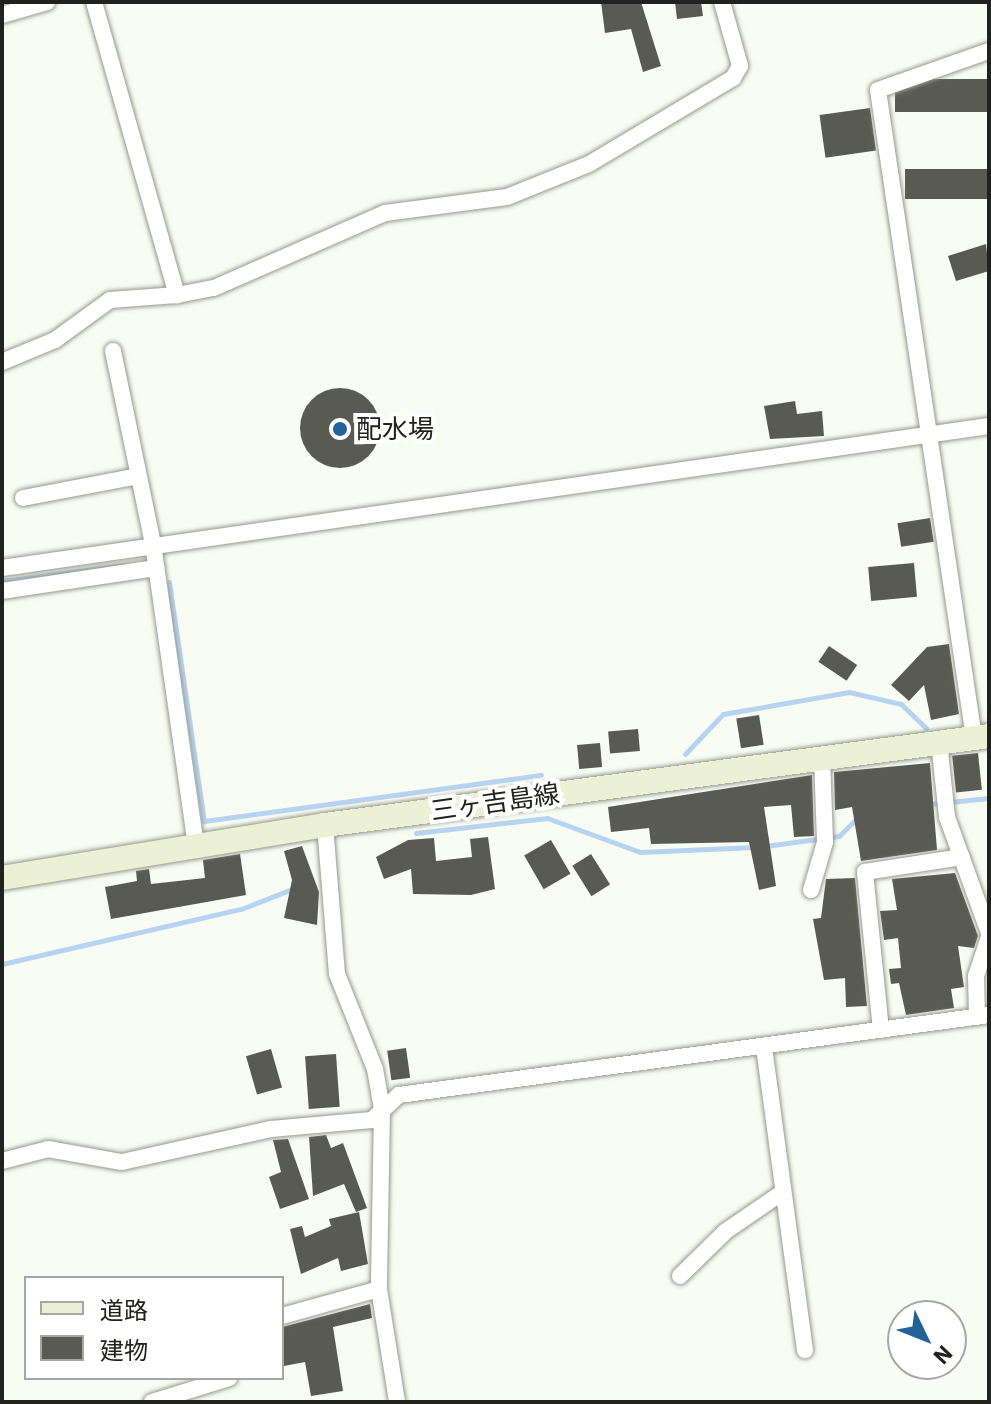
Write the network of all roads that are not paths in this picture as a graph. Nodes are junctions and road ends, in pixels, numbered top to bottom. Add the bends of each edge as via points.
1 (47, 2) edge
2 (94, 2) edge
3 (722, 2) edge
4 (2, 15) edge
5 (989, 51) edge
6 (177, 295) junction
7 (113, 351) dead end
8 (2, 362) edge
9 (989, 426) edge
10 (932, 435) junction
11 (138, 476) junction
12 (23, 498) dead end
13 (153, 544) junction
14 (2, 568) edge
15 (156, 568) junction
16 (2, 591) edge
17 (981, 737) edge
18 (939, 742) junction
19 (822, 758) junction
20 (325, 825) junction
21 (196, 847) junction
22 (962, 857) junction
23 (2, 878) edge
24 (811, 890) dead end
25 (989, 935) edge
26 (983, 1016) edge
27 (881, 1030) junction
28 (764, 1047) junction
29 (382, 1109) junction
30 (2, 1161) edge
31 (783, 1192) junction
32 (680, 1276) dead end
33 (379, 1289) junction
34 (284, 1315) edge
35 (805, 1350) dead end
36 (223, 1380) edge
37 (152, 1402) edge
38 (397, 1402) edge

1 - 4 street
2 - 6 street
3 - 6 street via 740,66 733,78 589,164 507,197 385,213 214,288
5 - 10 street via 878,90
6 - 8 street via 110,300 55,340
7 - 11 street
9 - 10 street
10 - 13 street
10 - 17 street
11 - 12 street
11 - 13 street
13 - 14 street
13 - 15 street
15 - 16 street
15 - 21 street
17 - 18 main road, 三ヶ吉島線
18 - 19 main road, 三ヶ吉島線
18 - 22 street via 947,817
19 - 20 main road, 三ヶ吉島線
19 - 24 street via 825,842
20 - 21 main road, 三ヶ吉島線
20 - 29 street via 337,974 375,1069
21 - 23 main road, 三ヶ吉島線
22 - 25 street
22 - 27 street via 865,872
25 - 26 street via 976,976
26 - 27 street
27 - 28 street
28 - 29 street via 399,1095
28 - 31 street
29 - 30 street via 372,1120 284,1127 122,1162 48,1149
29 - 33 street
31 - 32 street via 726,1231
31 - 35 street
33 - 34 street
33 - 38 street
36 - 37 street

